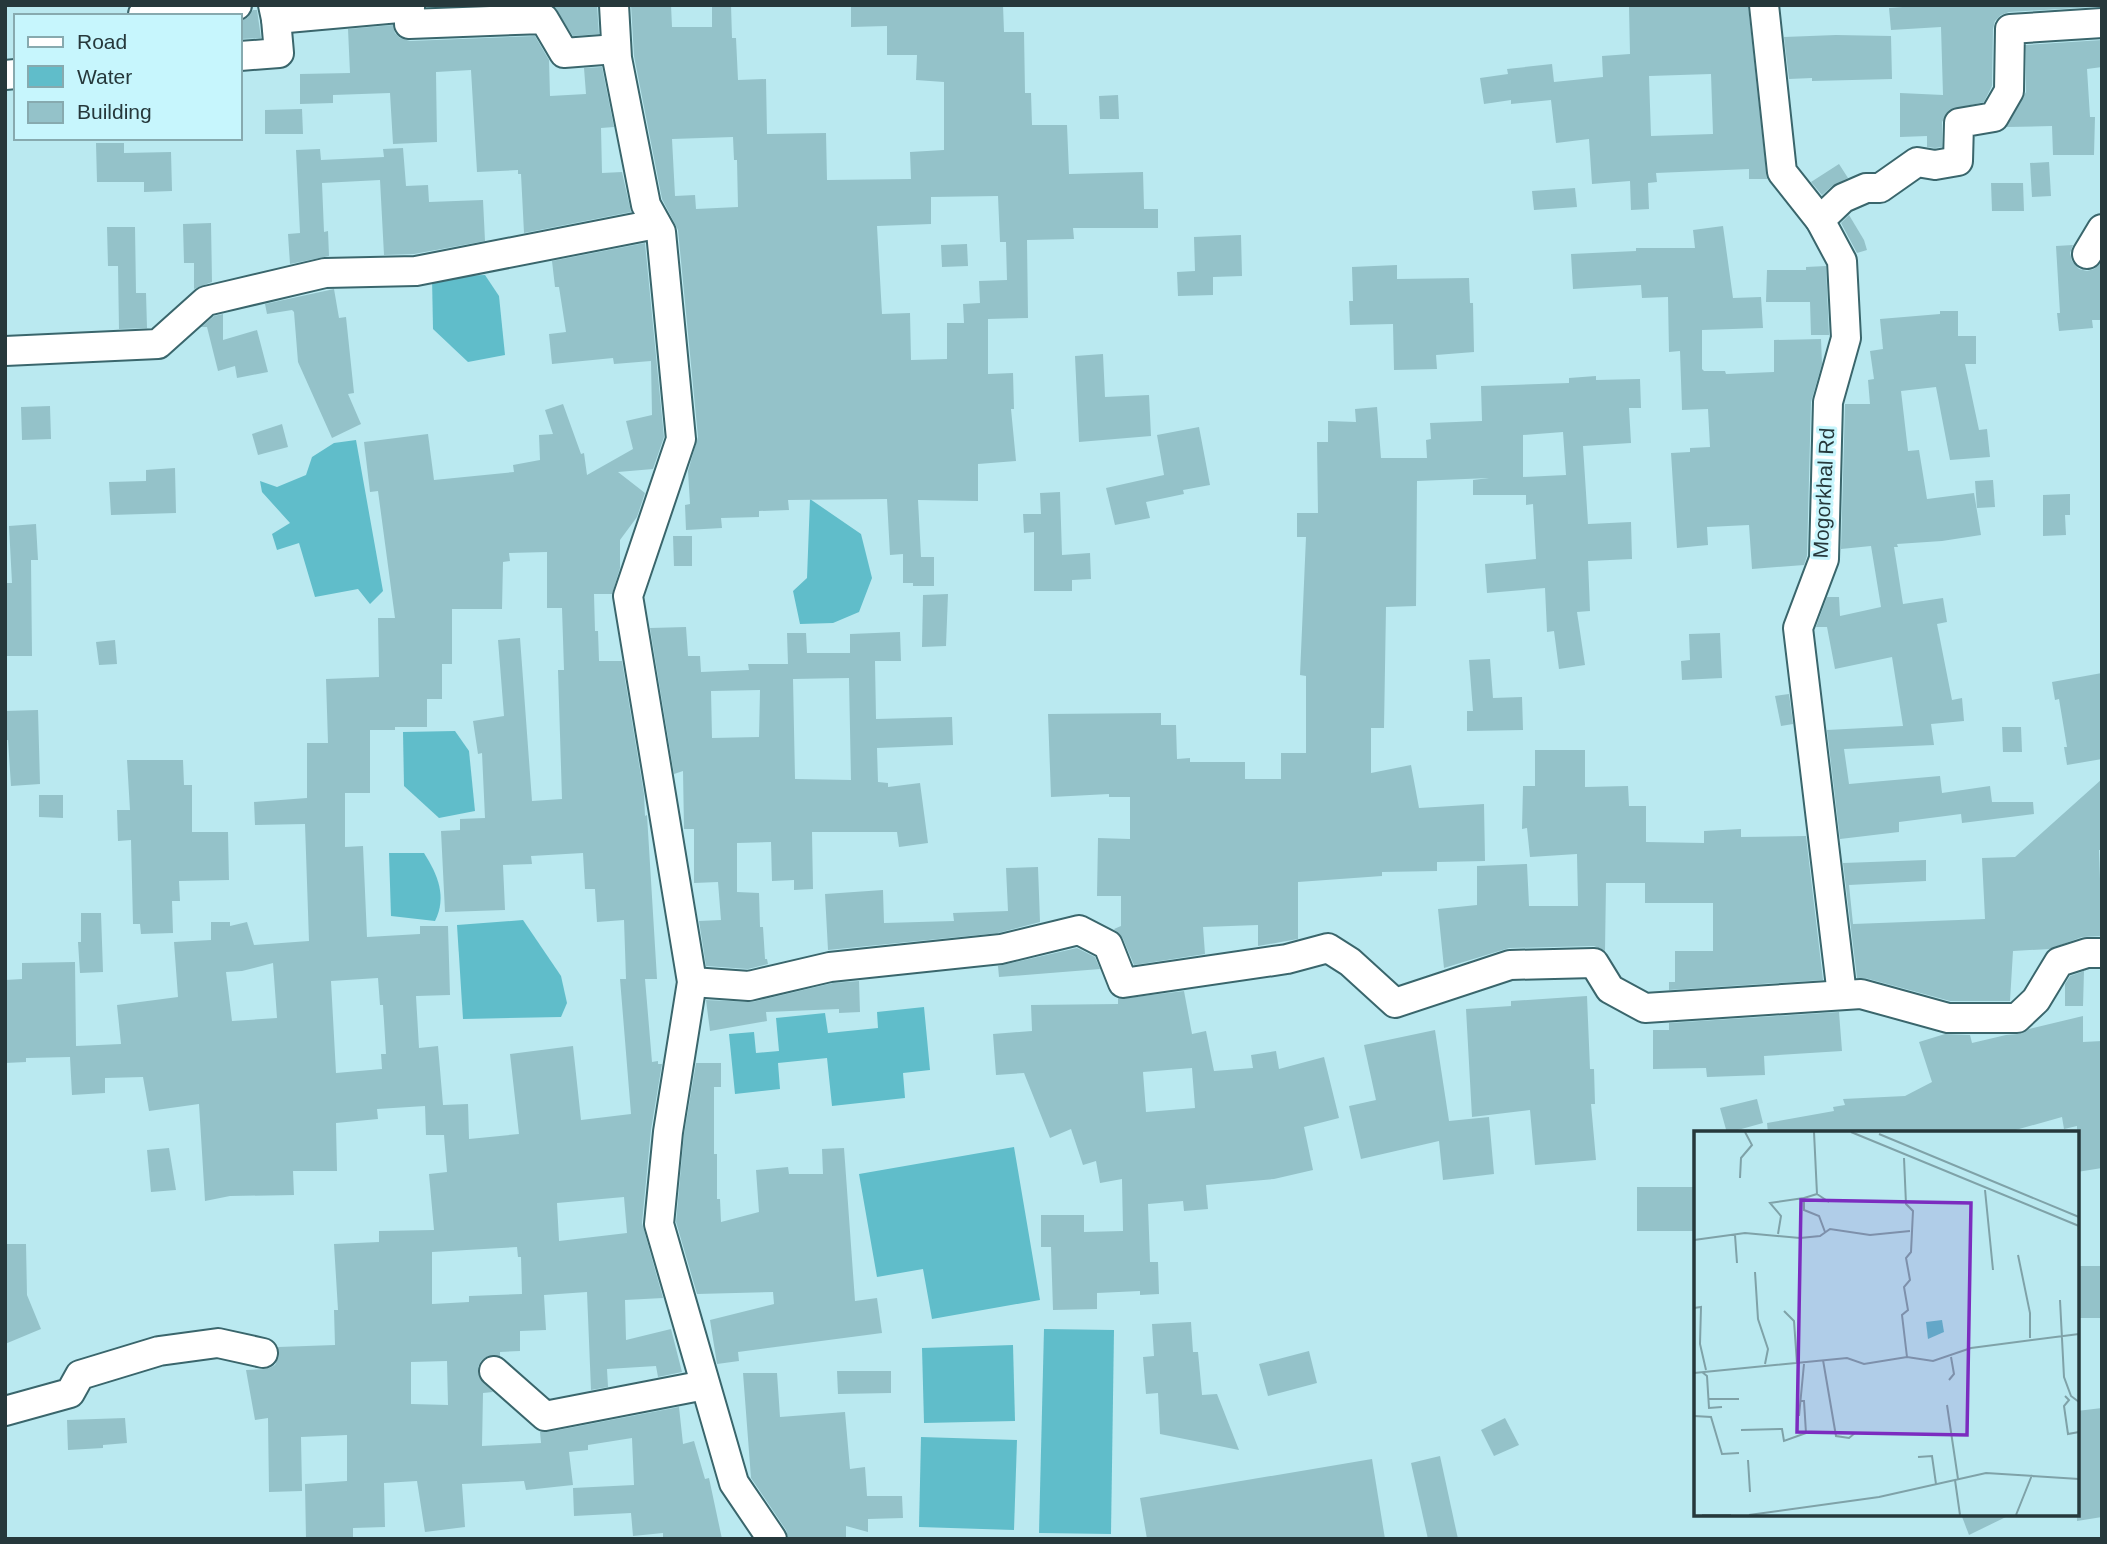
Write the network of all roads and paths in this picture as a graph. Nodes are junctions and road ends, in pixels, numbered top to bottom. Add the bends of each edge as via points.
1 (237, 5) edge
2 (614, 5) edge
3 (1764, 5) edge
4 (274, 12) edge
5 (143, 14) edge
6 (2102, 23) edge
7 (616, 49) junction
8 (242, 56) edge
9 (1820, 220) junction
10 (656, 223) junction
11 (2102, 229) edge
12 (2087, 254) dead end
13 (5, 351) edge
14 (2102, 953) edge
15 (692, 982) junction
16 (1842, 995) junction
17 (264, 1353) dead end
18 (494, 1371) dead end
19 (705, 1385) junction
20 (5, 1411) edge
21 (772, 1539) edge

1 - 5 street
2 - 7 street
3 - 9 street, Mogorkhal Rd via 1782,172
4 - 7 street via 410,7 410,24 544,19 564,53
4 - 8 street via 279,53
6 - 9 street via 2010,29 2009,92 1994,117 1959,123 1958,161 1917,162 1881,188 1866,188 1843,198
7 - 10 street via 646,205
9 - 16 street, Mogorkhal Rd via 1842,261 1846,338 1828,402 1824,559 1798,628
10 - 13 street via 416,271 325,273 206,301 158,344
10 - 15 street via 661,232 681,439 628,596
11 - 12 street
14 - 16 street via 2059,962 2036,1000 2017,1018 1948,1018 1861,994
15 - 16 street via 749,986 830,967 1001,949 1079,930 1108,945 1124,983 1287,959 1328,948 1395,1003 1510,965 1594,963 1610,989 1645,1008
15 - 19 street via 667,1132 659,1224
17 - 20 street via 218,1343 159,1351 80,1376 70,1393
18 - 19 street via 545,1416
19 - 21 street via 734,1483

